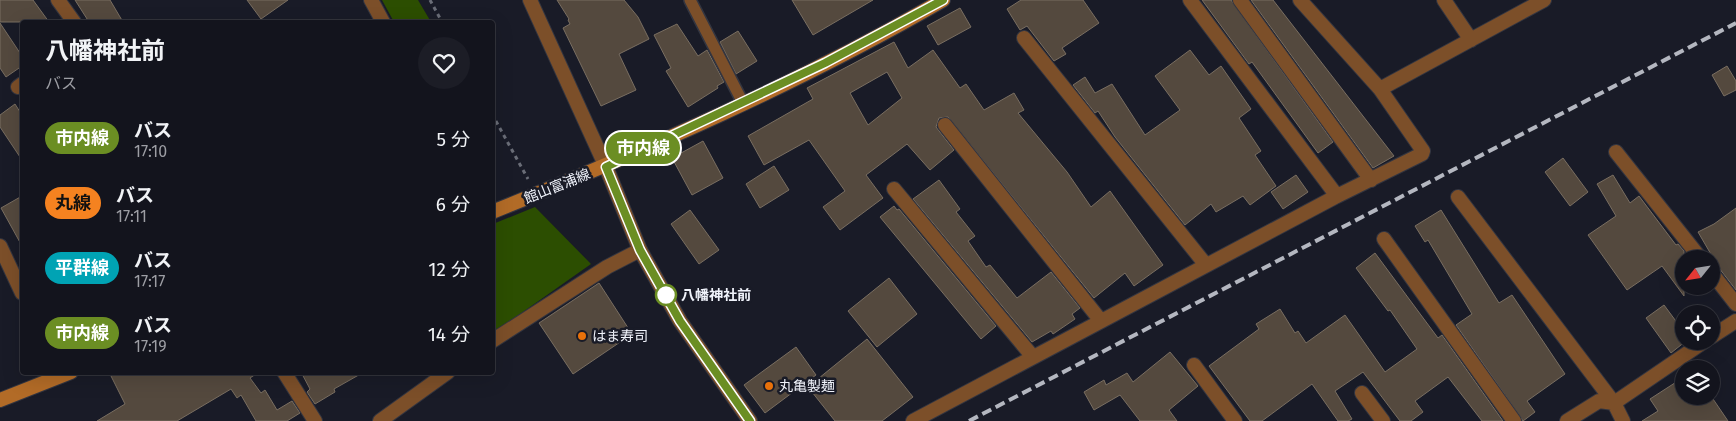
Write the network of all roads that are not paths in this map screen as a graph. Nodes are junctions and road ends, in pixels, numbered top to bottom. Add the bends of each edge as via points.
1 (58, 0) edge
2 (371, 0) edge
3 (530, 0) edge
4 (690, 0) edge
5 (943, 0) edge
6 (1190, 0) edge
7 (1240, 0) edge
8 (1300, 0) edge
9 (1444, 0) edge
10 (1544, 0) edge
11 (73, 20) edge
12 (382, 20) edge
13 (1024, 38) dead end
14 (1471, 40) junction
15 (1380, 89) junction
16 (743, 103) junction
17 (944, 125) dead end
18 (1616, 152) dead end
19 (606, 167) junction
20 (1371, 180) junction
21 (894, 189) dead end
22 (1337, 196) junction
23 (1458, 197) dead end
24 (495, 211) edge
25 (1384, 239) dead end
26 (0, 246) edge
27 (640, 250) junction
28 (1693, 250) edge
29 (1206, 265) junction
30 (1720, 284) edge
31 (20, 289) edge
32 (1736, 304) edge
33 (1101, 321) junction
34 (1736, 321) edge
35 (1720, 331) edge
36 (495, 339) edge
37 (1692, 350) edge
38 (1033, 357) junction
39 (1194, 365) dead end
40 (62, 375) edge
41 (286, 375) edge
42 (444, 375) edge
43 (1362, 393) dead end
44 (0, 400) edge
45 (1614, 403) junction
46 (315, 421) edge
47 (380, 421) edge
48 (750, 421) edge
49 (913, 421) edge
50 (1235, 421) edge
51 (1383, 421) edge
52 (1514, 421) edge
53 (1567, 421) edge
54 (1623, 421) edge

1 - 11 street
2 - 12 street
3 - 19 street
4 - 16 lane
5 - 16 main road, 館山富浦線
6 - 22 street
7 - 20 street
8 - 15 street
9 - 14 street
10 - 14 street
13 - 29 street
14 - 15 street
15 - 20 street via 1423,151
16 - 19 main road, 館山富浦線
17 - 33 street
18 - 28 street
19 - 24 main road, 館山富浦線
19 - 27 street
20 - 22 street
21 - 38 street
22 - 29 street
23 - 45 street
25 - 52 street
26 - 31 street
27 - 36 street via 607,266
27 - 48 street via 680,321
29 - 33 street
30 - 32 street
33 - 38 street
34 - 35 street
37 - 45 street
38 - 49 street
39 - 50 street
40 - 44 main road
41 - 46 street
42 - 47 street
43 - 51 street
45 - 53 street via 1599,401
45 - 54 street

